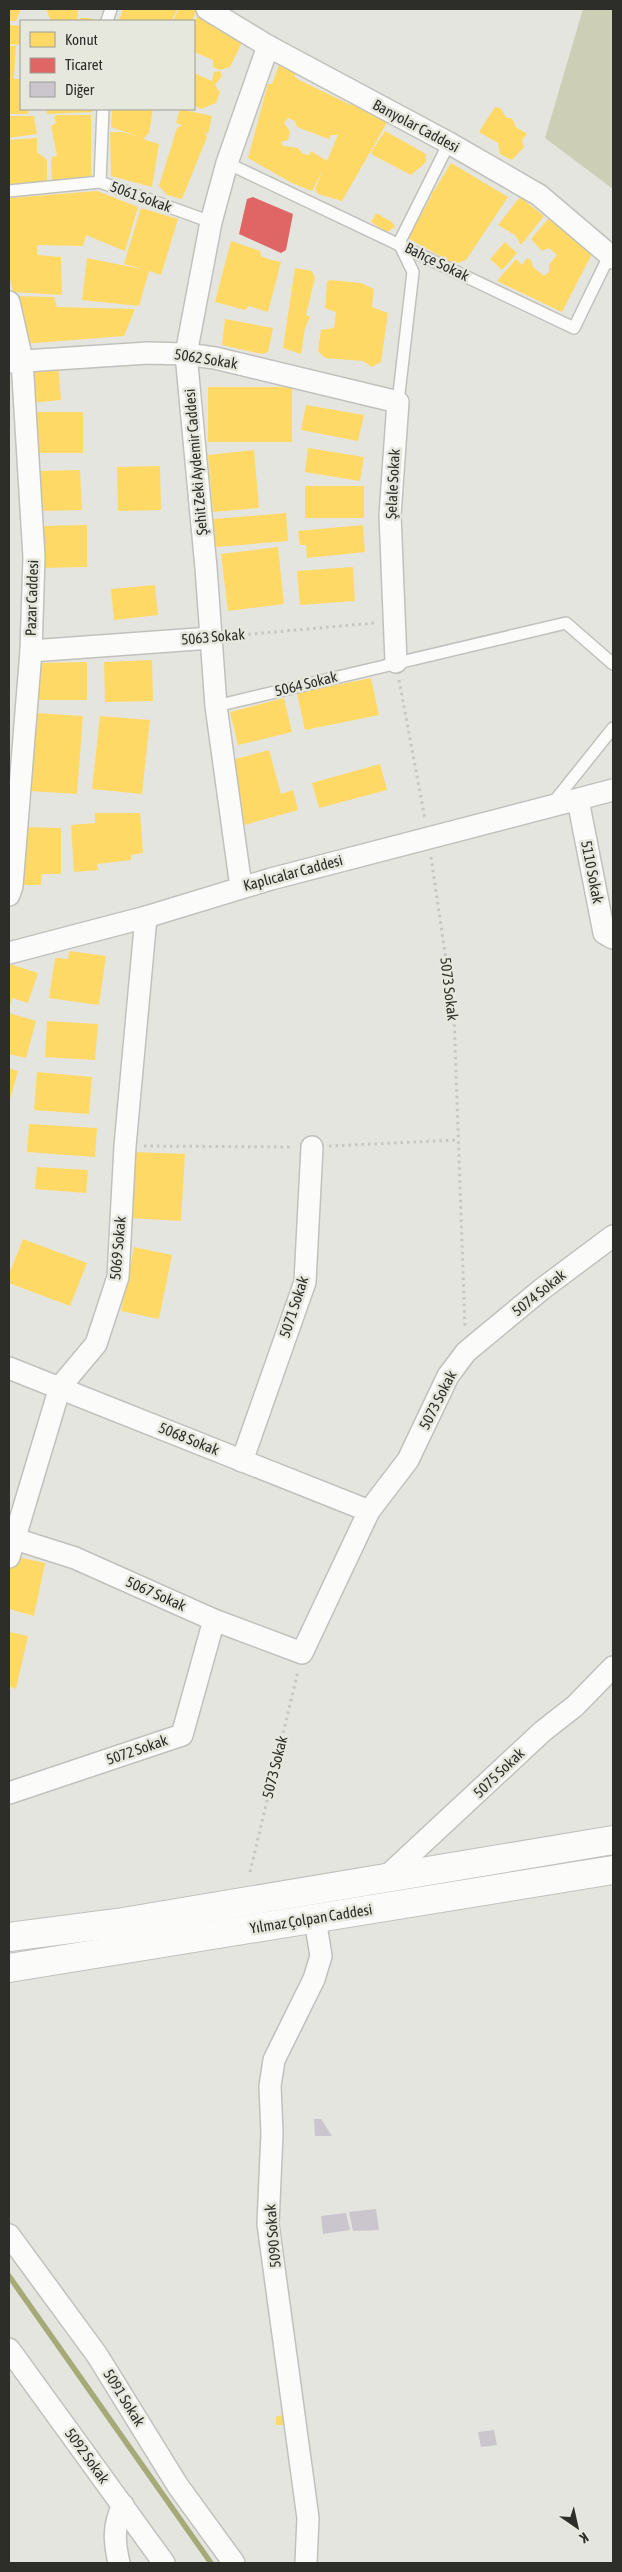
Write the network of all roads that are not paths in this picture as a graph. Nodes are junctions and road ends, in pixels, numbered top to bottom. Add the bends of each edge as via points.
1 (207, 9) edge
2 (268, 46) junction
3 (103, 110) edge
4 (449, 143) junction
5 (227, 162) junction
6 (100, 182) junction
7 (9, 191) edge
8 (211, 222) junction
9 (399, 243) junction
10 (611, 257) edge
11 (9, 302) edge
12 (186, 354) junction
13 (15, 361) edge
14 (398, 402) junction
15 (211, 638) junction
16 (31, 651) junction
17 (396, 662) junction
18 (613, 664) edge
19 (216, 706) junction
20 (613, 728) edge
21 (613, 790) edge
22 (578, 800) junction
23 (550, 807) junction
24 (241, 887) junction
25 (9, 895) edge
26 (146, 917) junction
27 (613, 938) edge
28 (9, 953) edge
29 (312, 1147) dead end
30 (613, 1236) edge
31 (466, 1352) joint
32 (9, 1368) edge
33 (60, 1387) junction
34 (242, 1461) junction
35 (369, 1511) junction
36 (10, 1544) edge
37 (214, 1620) junction
38 (302, 1653) joint
39 (613, 1667) edge
40 (9, 1793) edge
41 (613, 1840) edge
42 (613, 1870) edge
43 (385, 1878) junction
44 (315, 1918) junction
45 (9, 1937) edge
46 (9, 1968) edge
47 (9, 2235) edge
48 (9, 2349) edge
49 (123, 2505) junction
50 (119, 2563) edge
51 (164, 2563) edge
52 (234, 2563) edge
53 (306, 2563) edge

1 - 2 street, Banyolar Caddesi
2 - 4 street, Banyolar Caddesi
2 - 5 street, Şehit Zeki Aydemir Caddesi
3 - 6 lane
4 - 9 lane
4 - 10 street, Banyolar Caddesi via 539,195
5 - 8 street, Şehit Zeki Aydemir Caddesi
5 - 9 lane, Bahçe Sokak
6 - 7 lane, 5061 Sokak
6 - 8 lane, 5061 Sokak
8 - 12 street, Şehit Zeki Aydemir Caddesi
9 - 10 lane, Bahçe Sokak via 574,328
9 - 14 lane, Şelale Sokak via 412,272
11 - 13 street, Pazar Caddesi
12 - 13 street, 5062 Sokak via 148,353
12 - 14 street, 5062 Sokak via 215,358
12 - 15 street, Şehit Zeki Aydemir Caddesi
13 - 16 street, Pazar Caddesi via 34,557
14 - 17 street, Şelale Sokak via 390,515
15 - 16 street, 5063 Sokak
15 - 19 street, Şehit Zeki Aydemir Caddesi
16 - 25 street, Pazar Caddesi
17 - 18 lane, 5064 Sokak via 566,623
17 - 19 lane, 5064 Sokak
19 - 24 street, Şehit Zeki Aydemir Caddesi
20 - 23 lane
21 - 22 street, Kaplıcalar Caddesi
22 - 23 street, Kaplıcalar Caddesi
22 - 27 street, 5110 Sokak via 604,933
23 - 24 street, Kaplıcalar Caddesi
24 - 26 street, Kaplıcalar Caddesi
26 - 28 street, Kaplıcalar Caddesi
26 - 33 street, 5069 Sokak via 125,1146 118,1277 96,1344
29 - 34 street, 5071 Sokak via 305,1282
30 - 31 street, 5074 Sokak
31 - 35 street, 5073 Sokak via 448,1376 408,1460
32 - 33 street, 5068 Sokak
33 - 34 street, 5068 Sokak
33 - 36 street, 5069 Sokak
34 - 35 street, 5068 Sokak
35 - 38 street, 5073 Sokak
36 - 37 street, 5067 Sokak via 75,1558
37 - 38 street, 5067 Sokak
37 - 40 street, 5072 Sokak via 182,1735
39 - 43 street, 5075 Sokak via 575,1706 542,1731
41 - 43 main road, Yılmaz Çolpan Caddesi
42 - 44 main road, Yılmaz Çolpan Caddesi
43 - 45 main road, Yılmaz Çolpan Caddesi via 117,1923
44 - 46 main road, Yılmaz Çolpan Caddesi
44 - 53 street, 5090 Sokak via 321,1956 314,1979 274,2060 270,2086 272,2133 268,2224 308,2518
47 - 52 street, 5091 Sokak via 97,2354 178,2486
48 - 49 street, 5092 Sokak
49 - 50 street via 116,2518 114,2540
49 - 51 street, 5092 Sokak

